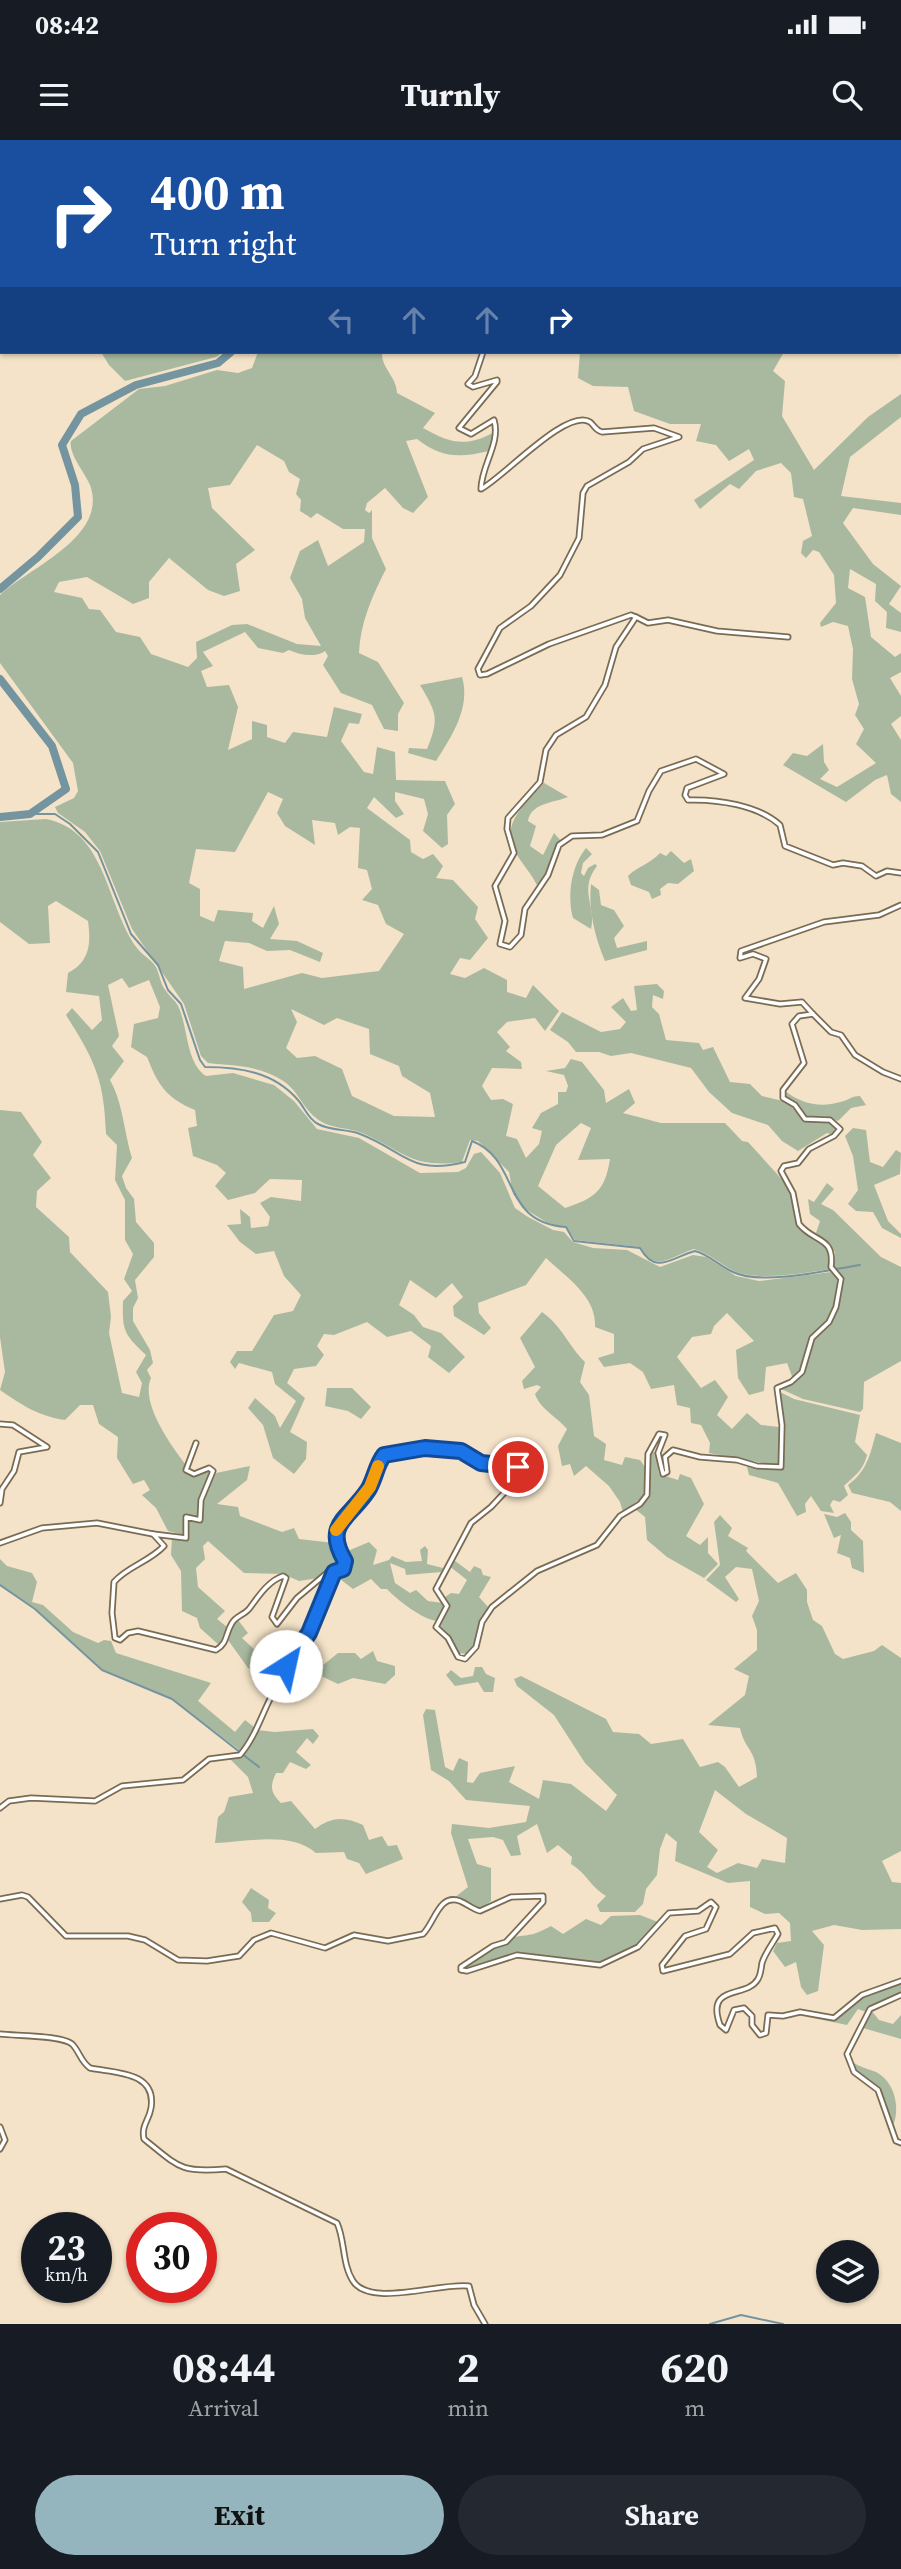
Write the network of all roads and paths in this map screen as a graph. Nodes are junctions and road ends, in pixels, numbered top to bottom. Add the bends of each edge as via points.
1 (482, 354) edge
2 (636, 617) junction
3 (788, 637) dead end
4 (901, 873) edge
5 (901, 905) edge
6 (813, 1014) junction
7 (901, 1079) edge
8 (0, 1424) edge
9 (196, 1443) dead end
10 (0, 1503) edge
11 (153, 1534) junction
12 (0, 1543) edge
13 (334, 1572) junction
14 (0, 1808) edge
15 (0, 1899) edge
16 (901, 1981) edge
17 (901, 1995) edge
18 (0, 2034) edge
19 (0, 2127) edge
20 (901, 2143) edge
21 (0, 2149) edge
22 (485, 2324) edge

1 - 2 street via 468,384 498,382 458,428 471,434 494,420 496,433 481,489 570,421 590,422 602,432 654,428 679,437 643,449 587,486 579,538 560,575 496,633 478,673 493,672 568,637
2 - 3 street via 648,623 668,620 718,631
2 - 4 street via 615,646 607,679 586,717 556,735 546,750 540,782 508,818 514,853 495,886 505,921 502,947 518,940 526,909 564,841 572,836 602,835 637,821 662,771 696,759 724,774 687,788 688,800 732,803 764,814 780,825 787,848 815,859 862,866 876,876 887,871
5 - 6 street via 874,916 824,922 741,951 740,958 753,954 766,959 760,979 745,998 802,1002
6 - 7 street via 831,1032 841,1035 855,1055
6 - 13 street via 799,1016 792,1024 804,1063 783,1090 783,1098 806,1119 830,1120 841,1129 809,1149 798,1163 780,1171 793,1193 799,1224 830,1248 831,1267 841,1279 836,1307 812,1338 802,1372 777,1388 781,1467 673,1450 665,1457 667,1472 663,1474 658,1453 665,1436 659,1434 649,1450 644,1500 620,1516 597,1545 539,1570 492,1607 482,1622 476,1647 465,1659 458,1657 436,1627 447,1606 436,1589 466,1530 518,1478 518,1467 481,1463 461,1451 425,1448 384,1455 370,1487 337,1529 335,1542 345,1561 343,1569
8 - 10 street via 13,1425 47,1447 19,1452
9 - 11 street via 186,1471 214,1471 201,1500 201,1520 186,1517 186,1538
11 - 12 street via 97,1523 42,1528
11 - 13 street via 164,1546 114,1582 112,1613 117,1640 138,1631 216,1650 225,1642 234,1620 276,1579 286,1578 272,1617 277,1624 297,1598
13 - 14 street via 309,1633 286,1666 285,1677 274,1687 240,1755 209,1759 183,1780 122,1786 95,1801 31,1798 9,1801
15 - 16 street via 27,1897 66,1936 128,1936 145,1940 178,1960 207,1961 239,1956 254,1940 271,1933 325,1948 354,1935 397,1941 423,1934 442,1903 449,1900 480,1911 511,1897 543,1896 543,1902 506,1942 461,1967 467,1971 517,1955 600,1965 638,1947 669,1913 705,1910 711,1902 716,1908 706,1929 681,1939 663,1970 730,1954 753,1933 775,1928 778,1934 762,1961 759,1978 750,1987 722,1996 718,2011 720,2025 726,2030 734,2010 749,2011 760,2035 766,2032 768,2015 800,2011 834,2018 862,1995
17 - 20 street via 870,2009 847,2054 854,2072 878,2090 893,2135
18 - 22 street via 63,2038 73,2043 90,2068 137,2076 151,2098 151,2110 142,2127 144,2139 180,2168 226,2169 337,2223 353,2282 364,2290 379,2294 470,2286
19 - 21 street via 5,2140

